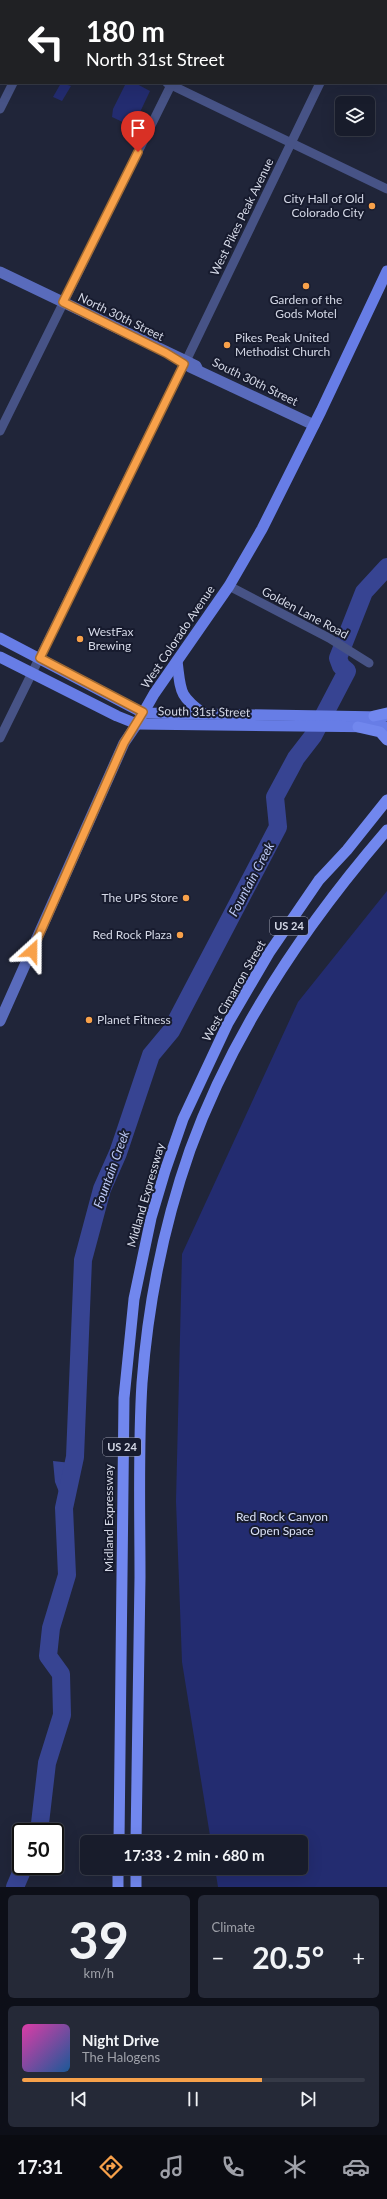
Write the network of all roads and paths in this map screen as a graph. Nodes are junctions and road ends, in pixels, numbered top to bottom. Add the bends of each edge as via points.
1 (12, 84) edge
2 (170, 84) edge
3 (320, 84) edge
4 (0, 109) edge
5 (291, 143) junction
6 (387, 189) edge
7 (387, 271) edge
8 (0, 272) edge
9 (63, 302) junction
10 (185, 363) junction
11 (314, 425) junction
12 (0, 432) edge
13 (229, 586) junction
14 (0, 638) edge
15 (0, 657) edge
16 (40, 658) junction
17 (177, 661) junction
18 (369, 663) dead end
19 (32, 673) junction
20 (143, 712) junction
21 (387, 713) edge
22 (204, 714) junction
23 (374, 716) junction
24 (387, 717) edge
25 (299, 721) junction
26 (341, 721) junction
27 (137, 724) junction
28 (358, 727) junction
29 (387, 728) edge
30 (0, 738) edge
31 (387, 740) edge
32 (387, 792) edge
33 (387, 800) edge
34 (387, 830) edge
35 (347, 850) junction
36 (0, 1021) edge
37 (208, 1064) joint
38 (119, 1835) edge
39 (136, 1835) edge
40 (118, 1875) edge
41 (136, 1875) edge
42 (118, 1887) edge
43 (136, 1887) edge

1 - 4 street
2 - 5 street
2 - 9 street
3 - 5 street, West Pikes Peak Avenue
5 - 6 street
5 - 10 street, West Pikes Peak Avenue
7 - 11 main road, West Colorado Avenue
8 - 9 main road, North 30th Street
9 - 10 main road, North 30th Street
9 - 12 street
10 - 11 main road, South 30th Street
10 - 16 street, West Pikes Peak Avenue
11 - 13 main road, West Colorado Avenue via 262,529
13 - 17 main road, West Colorado Avenue
13 - 18 street, Golden Lane Road via 331,639
14 - 16 main road
15 - 19 main road, South 31st Street
16 - 19 street, West Pikes Peak Avenue
16 - 20 main road
17 - 20 main road, West Colorado Avenue
17 - 22 main road via 180,687 187,701
19 - 27 main road, South 31st Street
19 - 30 street, West Pikes Peak Avenue
20 - 22 main road, South 31st Street
20 - 27 main road, West Colorado Avenue
21 - 23 highway
22 - 25 main road, South 31st Street
23 - 24 main road, South 31st Street
23 - 26 main road, South 31st Street
25 - 26 main road, South 31st Street
25 - 27 main road, South 31st Street
26 - 28 main road, South 31st Street
27 - 36 main road, West Colorado Avenue via 124,743
28 - 29 main road, South 31st Street
28 - 31 highway via 380,732
32 - 35 highway
33 - 35 highway, West Cimarron Street / US 24
34 - 39 highway, US 24 via 292,952 257,1008 224,1071 200,1125 173,1206 156,1281 145,1354 140,1440
35 - 37 highway, West Cimarron Street / US 24 via 319,880 269,953 231,1017
37 - 38 highway, Midland Expressway / US 24 via 183,1119 158,1194 146,1241 130,1332 125,1379 122,1462
40 - 42 highway
41 - 43 highway

